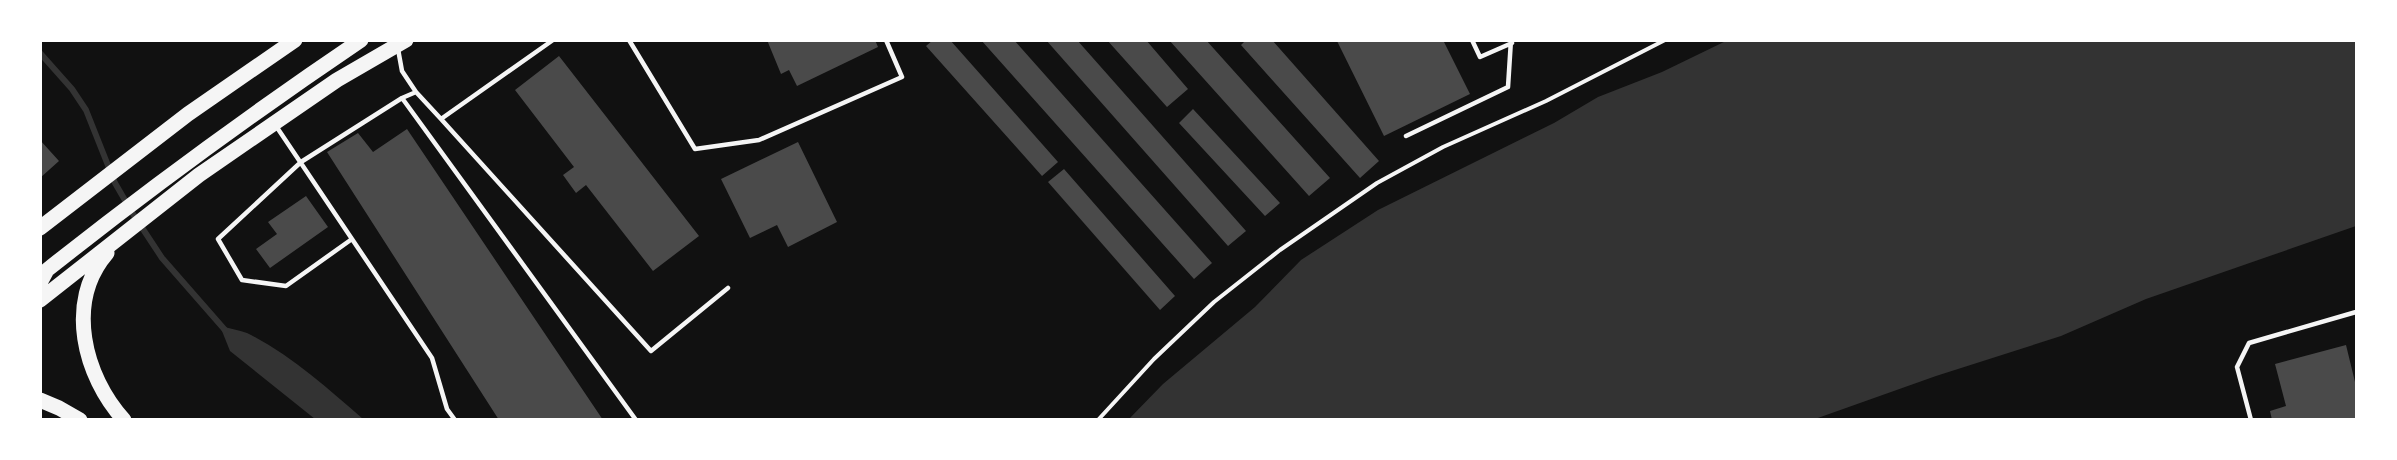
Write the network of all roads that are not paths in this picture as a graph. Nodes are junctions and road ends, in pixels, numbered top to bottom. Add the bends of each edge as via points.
1 (295, 40) edge
2 (361, 40) edge
3 (553, 40) edge
4 (629, 40) edge
5 (886, 40) edge
6 (1472, 40) edge
7 (1512, 42) edge
8 (402, 43) edge
9 (416, 92) junction
10 (402, 98) junction
11 (441, 119) junction
12 (275, 123) junction
13 (1406, 136) dead end
14 (301, 162) junction
15 (40, 228) edge
16 (125, 234) junction
17 (352, 239) junction
18 (40, 283) edge
19 (728, 288) dead end
20 (40, 300) edge
21 (2356, 312) edge
22 (40, 400) edge
23 (80, 420) edge
24 (124, 420) edge
25 (455, 420) edge
26 (636, 420) edge
27 (2251, 420) edge

1 - 15 main road via 188,114
2 - 18 main road via 150,189 47,270
3 - 11 lane
4 - 5 lane via 695,150 759,140 902,77
6 - 7 lane via 1480,57
7 - 13 lane via 1508,87
8 - 9 lane via 402,71
8 - 12 main road via 337,80
9 - 10 lane
9 - 11 lane
10 - 14 lane
10 - 26 lane
11 - 19 lane via 651,351
12 - 14 lane
12 - 16 main road via 199,175
14 - 17 lane
14 - 17 lane via 218,238 242,280 286,286
16 - 20 main road
16 - 24 main road via 104,255 94,273 83,313 89,363 99,387
17 - 25 lane via 432,358 447,409
21 - 27 lane via 2249,343 2237,367
22 - 23 main road

